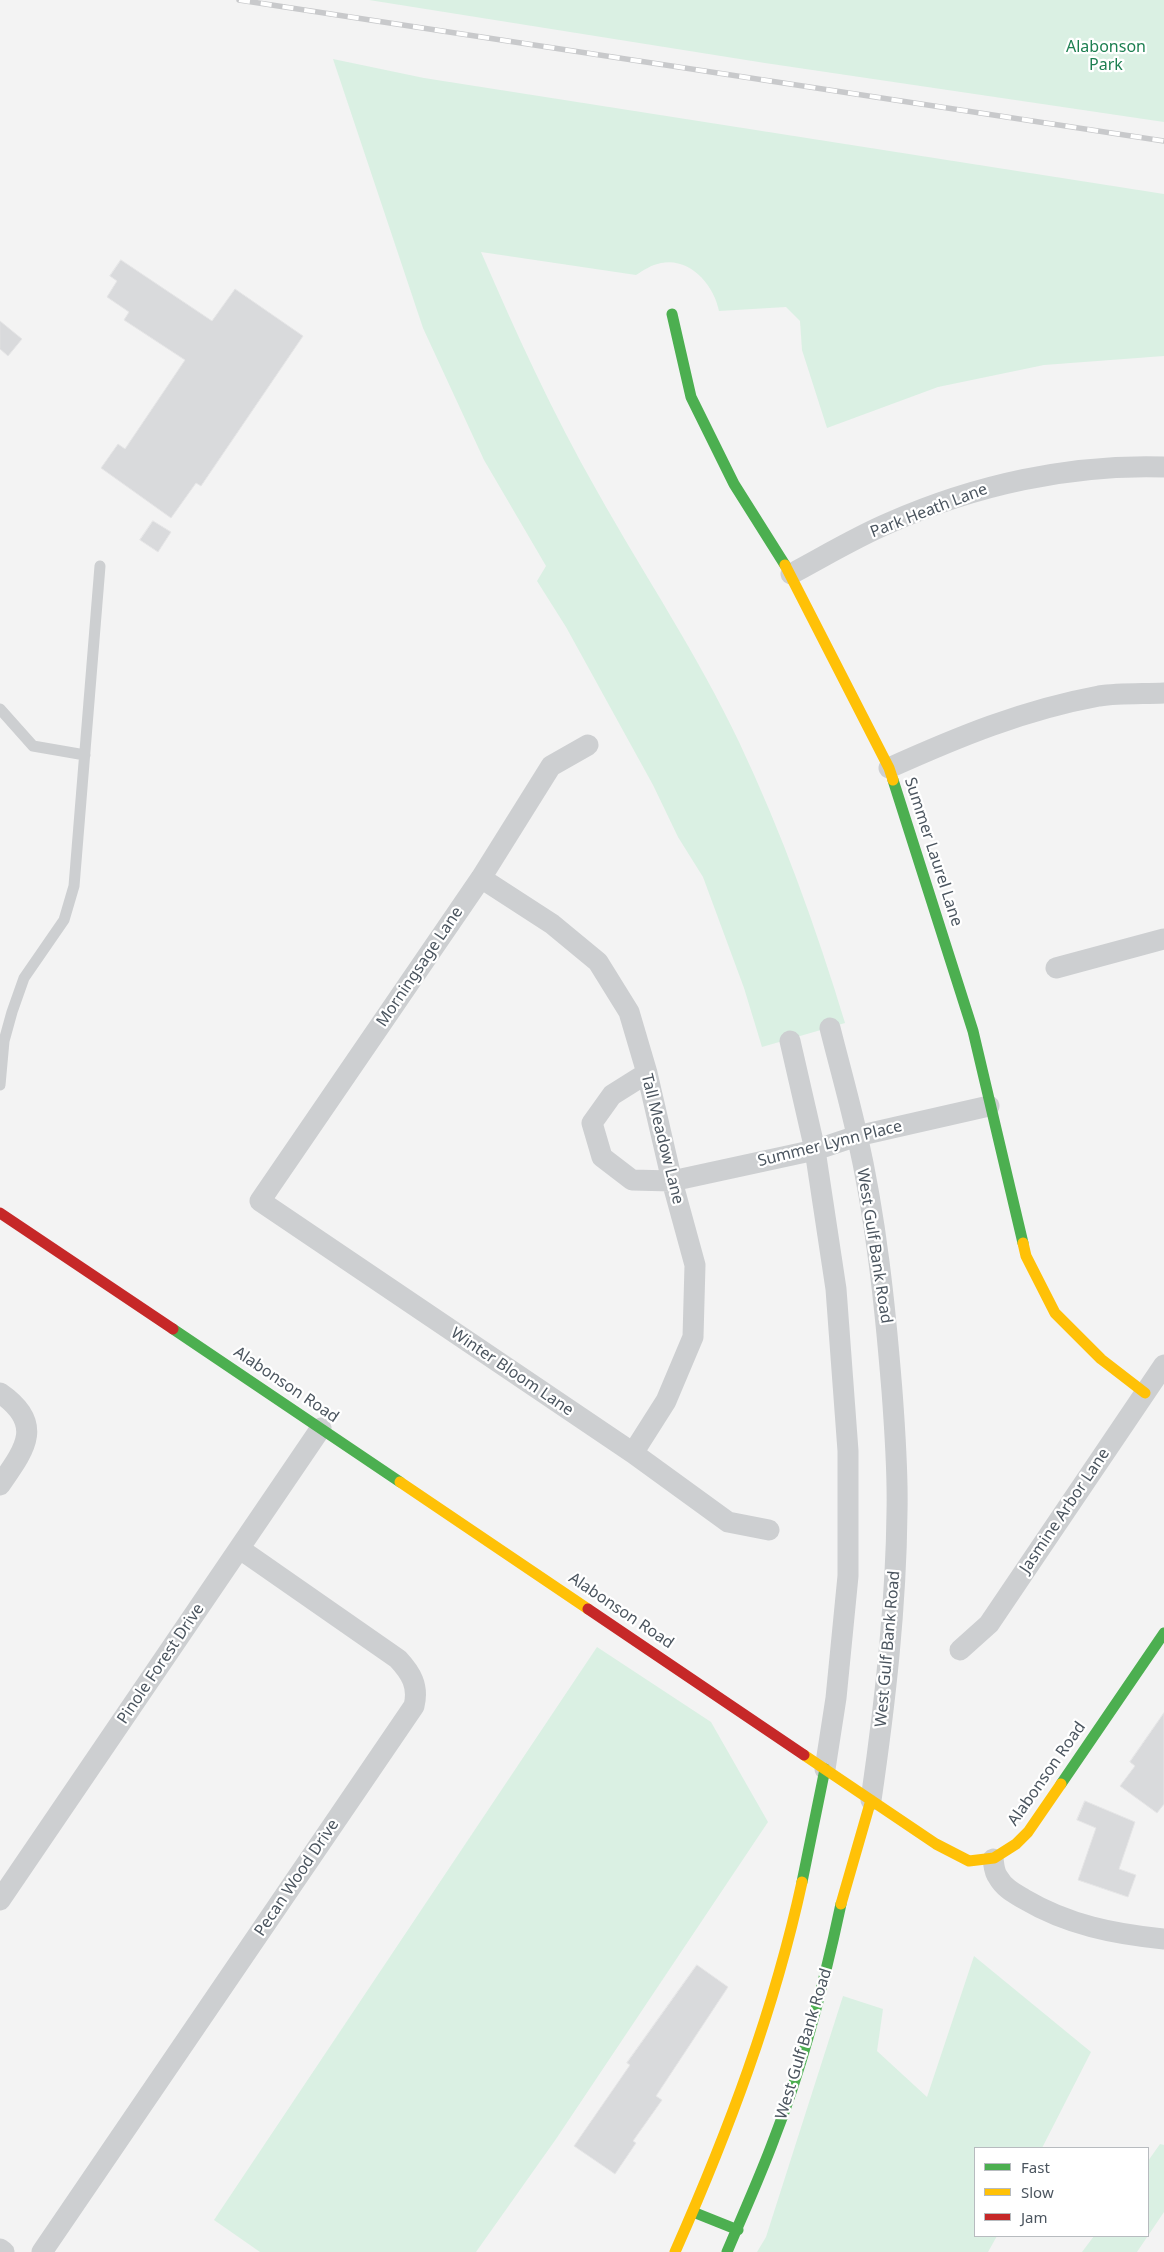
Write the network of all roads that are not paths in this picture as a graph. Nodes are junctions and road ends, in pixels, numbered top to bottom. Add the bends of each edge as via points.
1 (672, 314) dead end
2 (1164, 467) edge
3 (100, 566) dead end
4 (791, 574) junction
5 (1164, 693) edge
6 (0, 709) edge
7 (588, 745) dead end
8 (85, 755) junction
9 (889, 768) junction
10 (481, 878) junction
11 (1164, 939) edge
12 (1056, 968) dead end
13 (830, 1028) dead end
14 (790, 1041) dead end
15 (647, 1073) junction
16 (0, 1085) edge
17 (989, 1106) junction
18 (857, 1136) junction
19 (814, 1150) junction
20 (672, 1181) junction
21 (260, 1202) joint
22 (0, 1213) edge
23 (1164, 1365) edge
24 (0, 1393) edge
25 (1145, 1393) junction
26 (321, 1428) junction
27 (633, 1453) junction
28 (0, 1485) edge
29 (769, 1530) dead end
30 (240, 1549) junction
31 (1164, 1633) edge
32 (960, 1650) dead end
33 (825, 1769) junction
34 (871, 1800) junction
35 (993, 1859) junction
36 (0, 1900) edge
37 (1164, 1939) edge
38 (693, 2212) junction
39 (738, 2230) junction
40 (0, 2249) edge
41 (4, 2252) edge
42 (42, 2252) edge
43 (675, 2252) edge
44 (727, 2252) edge

1 - 4 street, Summer Laurel Lane via 691,397 734,484
2 - 4 street, Park Heath Lane via 1064,472 978,490 889,523
3 - 8 lane
4 - 9 street, Summer Laurel Lane
5 - 9 street via 1101,696 1022,714 951,740
6 - 8 lane via 33,746
7 - 10 street, Morningsage Lane via 551,766
8 - 16 lane via 74,886 64,920 24,978 4,1040
9 - 17 street, Summer Laurel Lane via 973,1031
10 - 15 street, Tall Meadow Lane via 552,924 598,962 629,1012
10 - 21 street, Morningsage Lane
11 - 12 street
13 - 18 street, West Gulf Bank Road
14 - 19 street
15 - 20 street, Tall Meadow Lane
15 - 20 street, Summer Lynn Place via 612,1095 592,1123 602,1157 632,1180
17 - 18 street, Summer Lynn Place
17 - 25 street, Summer Laurel Lane via 1026,1256 1055,1312 1101,1359
18 - 19 street, Summer Lynn Place
18 - 34 street, West Gulf Bank Road via 885,1309 894,1416 897,1510 893,1618
19 - 20 street, Summer Lynn Place
19 - 33 street via 836,1289 848,1451 848,1576 836,1698
20 - 27 street, Tall Meadow Lane via 695,1265 693,1337 666,1401
21 - 27 street, Winter Bloom Lane
22 - 26 street, Alabonson Road
23 - 25 street, Jasmine Arbor Lane
24 - 28 street via 21,1410 26,1429 20,1456
25 - 32 street, Jasmine Arbor Lane via 989,1624
26 - 30 street, Pinole Forest Drive
26 - 33 street, Alabonson Road
27 - 29 street, Winter Bloom Lane via 728,1522
30 - 36 street, Pinole Forest Drive
30 - 42 street, Pecan Wood Drive via 398,1659 412,1677 416,1696 414,1706
31 - 35 street, Alabonson Road via 1028,1832 1012,1849
33 - 34 street, Alabonson Road
33 - 38 street via 780,1973 728,2132
34 - 35 street, Alabonson Road via 967,1861
34 - 39 street, West Gulf Bank Road via 844,1891 824,1984 804,2053 775,2138
35 - 37 street via 996,1876 1005,1887 1069,1921 1099,1930
38 - 39 street
38 - 43 street
39 - 44 street, West Gulf Bank Road
40 - 41 street

